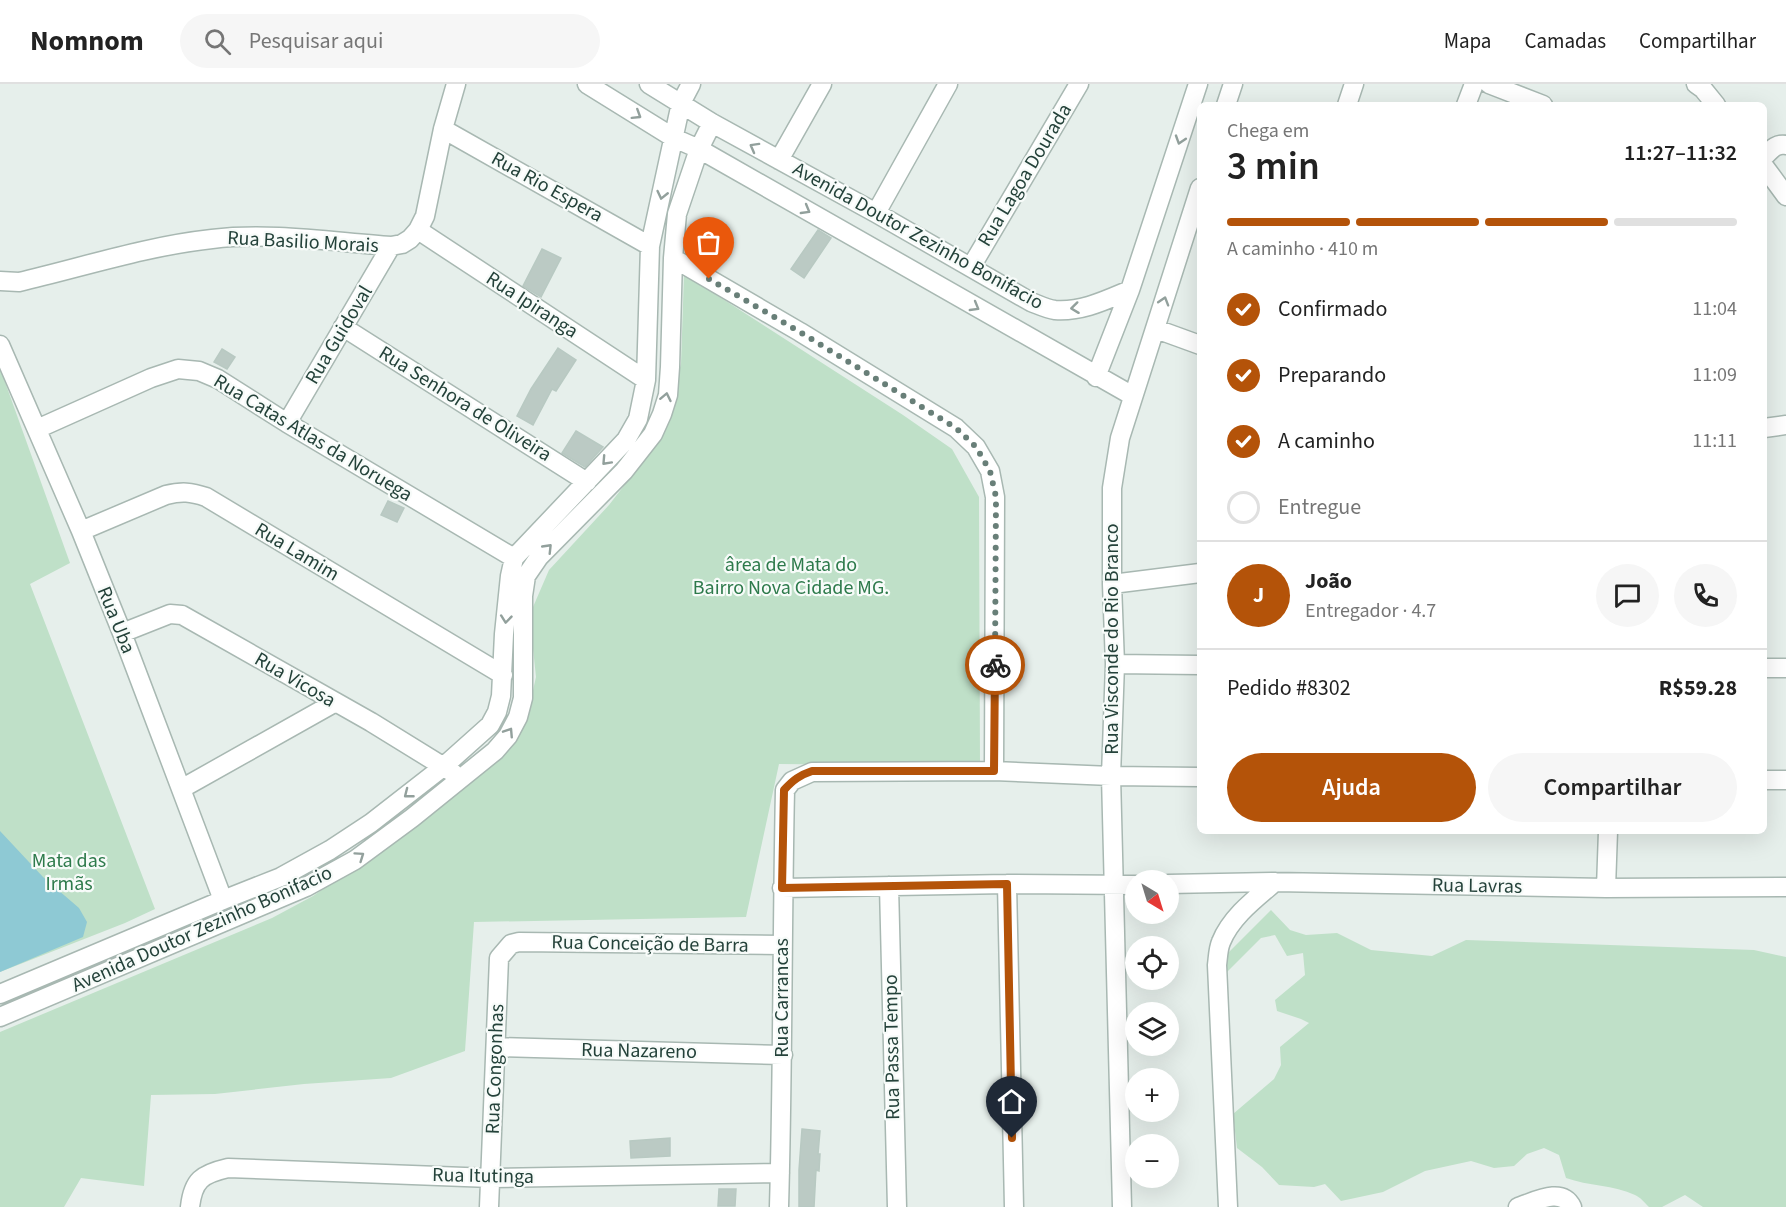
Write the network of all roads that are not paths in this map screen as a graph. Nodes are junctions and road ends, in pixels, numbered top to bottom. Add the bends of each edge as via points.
1 (456, 84) edge
2 (587, 84) edge
3 (649, 84) edge
4 (691, 84) edge
5 (822, 84) edge
6 (948, 84) edge
7 (1079, 84) edge
8 (1198, 84) edge
9 (1233, 84) edge
10 (1354, 84) edge
11 (1474, 84) edge
12 (1489, 84) edge
13 (1696, 84) edge
14 (1227, 102) edge
15 (1348, 102) edge
16 (1467, 102) edge
17 (1535, 102) edge
18 (1714, 102) edge
19 (681, 103) junction
20 (712, 123) junction
21 (443, 129) junction
22 (675, 138) junction
23 (1786, 145) edge
24 (699, 149) junction
25 (1767, 154) edge
26 (778, 160) junction
27 (1767, 170) edge
28 (1786, 196) edge
29 (1197, 198) edge
30 (876, 213) junction
31 (418, 230) junction
32 (391, 246) junction
33 (650, 246) junction
34 (673, 258) junction
35 (971, 267) junction
36 (0, 281) edge
37 (1130, 290) junction
38 (343, 327) junction
39 (1156, 329) junction
40 (1197, 344) edge
41 (0, 345) edge
42 (1096, 377) junction
43 (646, 380) junction
44 (1133, 396) junction
45 (287, 423) junction
46 (1786, 424) edge
47 (1767, 427) edge
48 (37, 429) junction
49 (587, 482) junction
50 (81, 531) junction
51 (514, 558) junction
52 (1197, 573) edge
53 (1112, 584) junction
54 (122, 633) junction
55 (1115, 664) junction
56 (1197, 664) edge
57 (1767, 668) edge
58 (1786, 668) edge
59 (502, 675) junction
60 (334, 703) junction
61 (443, 767) junction
62 (994, 771) junction
63 (1111, 776) junction
64 (463, 777) junction
65 (1197, 777) edge
66 (1767, 780) edge
67 (1786, 780) edge
68 (181, 789) junction
69 (1608, 834) edge
70 (1275, 882) junction
71 (1007, 884) junction
72 (1179, 884) edge
73 (1114, 885) junction
74 (1125, 885) edge
75 (888, 886) junction
76 (1786, 887) edge
77 (782, 888) junction
78 (1606, 888) junction
79 (223, 900) junction
80 (519, 942) joint
81 (782, 945) junction
82 (0, 994) edge
83 (0, 1017) edge
84 (496, 1047) junction
85 (783, 1055) junction
86 (780, 1173) junction
87 (491, 1178) junction
88 (191, 1198) edge
89 (489, 1207) edge
90 (779, 1207) edge
91 (897, 1207) edge
92 (1014, 1207) edge
93 (1122, 1207) edge
94 (1228, 1207) edge
95 (1518, 1207) edge
96 (1572, 1207) edge

1 - 21 street
2 -> 22 street, Avenida Doutor Zezinho Bonifacio
3 - 19 street, Avenida Doutor Zezinho Bonifacio
4 - 19 street
5 - 26 street
6 - 30 street
7 - 35 street, Rua Lagoa Dourada
8 -> 37 street
9 - 14 street
10 - 15 street
11 - 16 street
12 - 17 street
13 - 18 street
19 - 20 street, Avenida Doutor Zezinho Bonifacio
19 - 22 street
20 - 24 street, Avenida Doutor Zezinho Bonifacio
26 -> 20 street, Avenida Doutor Zezinho Bonifacio
21 - 31 street via 425,216
21 - 33 street, Rua Rio Espera
22 - 24 street, Avenida Doutor Zezinho Bonifacio
22 -> 33 street
23 - 25 street via 1775,146
24 - 34 street, Avenida Doutor Zezinho Bonifacio via 677,214
24 -> 42 street, Avenida Doutor Zezinho Bonifacio
26 - 30 street, Avenida Doutor Zezinho Bonifacio
27 - 28 street
39 -> 29 street
30 - 35 street, Avenida Doutor Zezinho Bonifacio
31 - 32 street, Rua Basilio Morais via 402,244
31 - 43 street, Rua Ipiranga
32 - 36 street, Rua Basilio Morais via 252,237 212,239 19,282
32 - 38 street, Rua Guidoval
33 - 43 street
34 - 62 street via 901,393 956,428 976,447 990,471 996,497
64 -> 34 street, Avenida Doutor Zezinho Bonifacio via 508,736 524,698 526,576 539,557 624,471 653,434 662,414 670,367
37 -> 35 street, Avenida Doutor Zezinho Bonifacio via 1097,304 1053,310 1031,302
37 - 42 street
38 - 45 street, Rua Guidoval
38 - 49 street, Rua Senhora de Oliveira
39 - 40 street
39 - 44 street
41 - 48 street, Rua Uba
42 - 44 street, Avenida Doutor Zezinho Bonifacio
43 -> 49 street via 638,419 626,440
44 - 53 street, Rua Visconde do Rio Branco via 1120,438 1112,488
45 - 48 street, Rua Catas Atlas da Noruega via 218,379 199,371 178,369
45 - 51 street, Rua Catas Atlas da Noruega
46 - 47 street
48 - 50 street, Rua Uba
49 - 51 street
50 - 54 street, Rua Uba
50 - 59 street, Rua Lamim via 179,491 206,497
51 -> 59 street, Avenida Doutor Zezinho Bonifacio
52 - 53 street
53 - 55 street, Rua Visconde do Rio Branco
54 - 60 street, Rua Vicosa via 170,614 182,615
54 - 68 street, Rua Uba
55 - 56 street
55 - 63 street, Rua Visconde do Rio Branco
57 - 58 street
59 - 61 street, Avenida Doutor Zezinho Bonifacio via 499,704 490,725
60 - 61 street, Rua Vicosa
60 - 68 street
61 - 64 street, Rua Vicosa
61 -> 79 street, Avenida Doutor Zezinho Bonifacio via 330,850 281,878
62 - 63 street
62 - 77 street, Rua Carrancas via 812,771 792,781 784,790
63 - 65 street
63 - 73 street, Rua Visconde do Rio Branco
83 -> 64 street, Avenida Doutor Zezinho Bonifacio via 306,887 355,860
66 - 67 street
68 - 79 street, Rua Uba
69 - 78 street
70 - 72 street, Rua Lavras
70 - 78 street, Rua Lavras
70 - 94 street via 1229,926 1220,944 1217,965
71 - 73 street
71 - 75 street
71 - 92 street
73 - 74 street
73 - 93 street, Rua Visconde do Rio Branco
75 - 77 street
75 - 91 street, Rua Passa Tempo
76 - 78 street, Rua Lavras
77 - 81 street, Rua Carrancas
79 - 82 street, Avenida Doutor Zezinho Bonifacio
80 - 81 street, Rua Conceição de Barra
80 - 84 street, Rua Congonhas via 511,944 499,958
81 - 85 street, Rua Carrancas
84 - 85 street, Rua Nazareno
84 - 87 street, Rua Congonhas
85 - 86 street, Rua Carrancas
86 - 87 street, Rua Itutinga
86 - 90 street, Rua Carrancas
87 - 88 street, Rua Itutinga via 228,1168 208,1175
87 - 89 street, Rua Congonhas
95 - 96 street via 1552,1196 1569,1201

